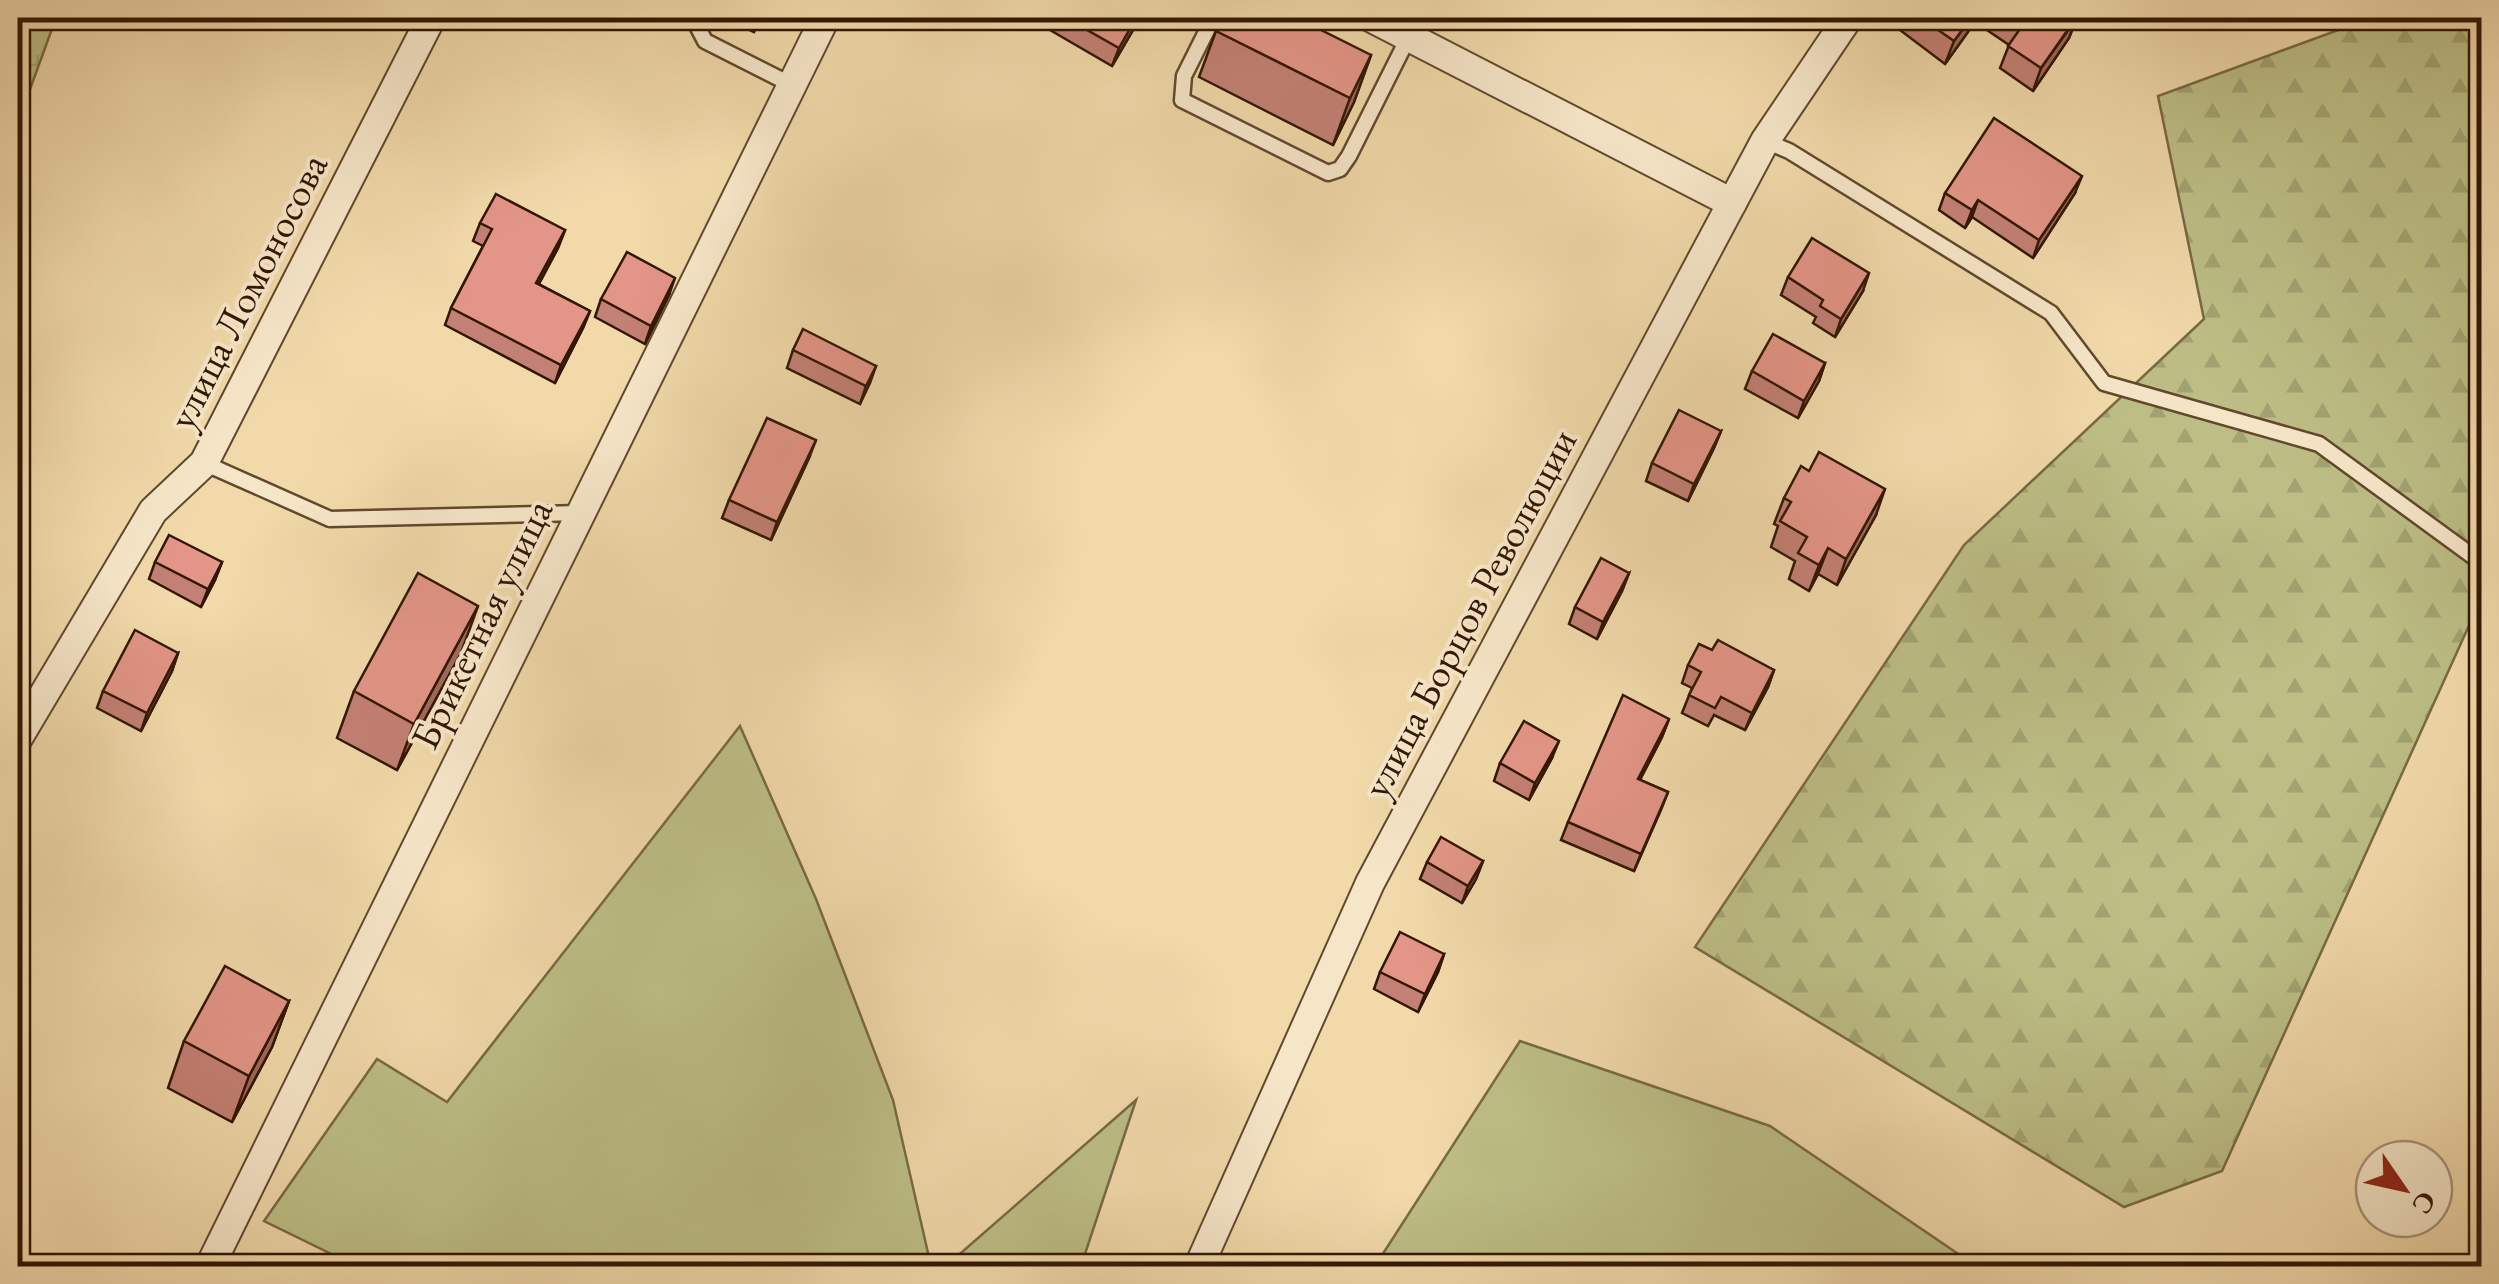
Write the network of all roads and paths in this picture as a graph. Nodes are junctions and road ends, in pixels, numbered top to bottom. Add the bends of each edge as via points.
1 (430, 18) edge
2 (693, 18) edge
3 (826, 18) edge
4 (1213, 18) edge
5 (1372, 18) edge
6 (1848, 18) edge
7 (1409, 36) junction
8 (790, 84) junction
9 (1765, 142) junction
10 (1732, 202) junction
11 (204, 463) junction
12 (580, 512) junction
13 (2482, 563) edge
14 (18, 738) edge
15 (210, 1266) edge
16 (1198, 1266) edge

1 - 11 street, улица Ломоносова
2 - 8 lane via 705,41
3 - 8 street, Брикетная улица
4 - 7 lane via 1184,76 1182,100 1328,173 1348,156
5 - 7 street
6 - 9 street, улица Борцов Революции
7 - 10 street
8 - 12 street, Брикетная улица
9 - 10 street, улица Борцов Революции
9 - 13 lane via 2052,313 2104,384 2319,444
10 - 16 street, улица Борцов Революции via 1370,883
11 - 12 lane via 330,519
11 - 14 street, улица Ломоносова via 154,510
12 - 15 street, Брикетная улица

